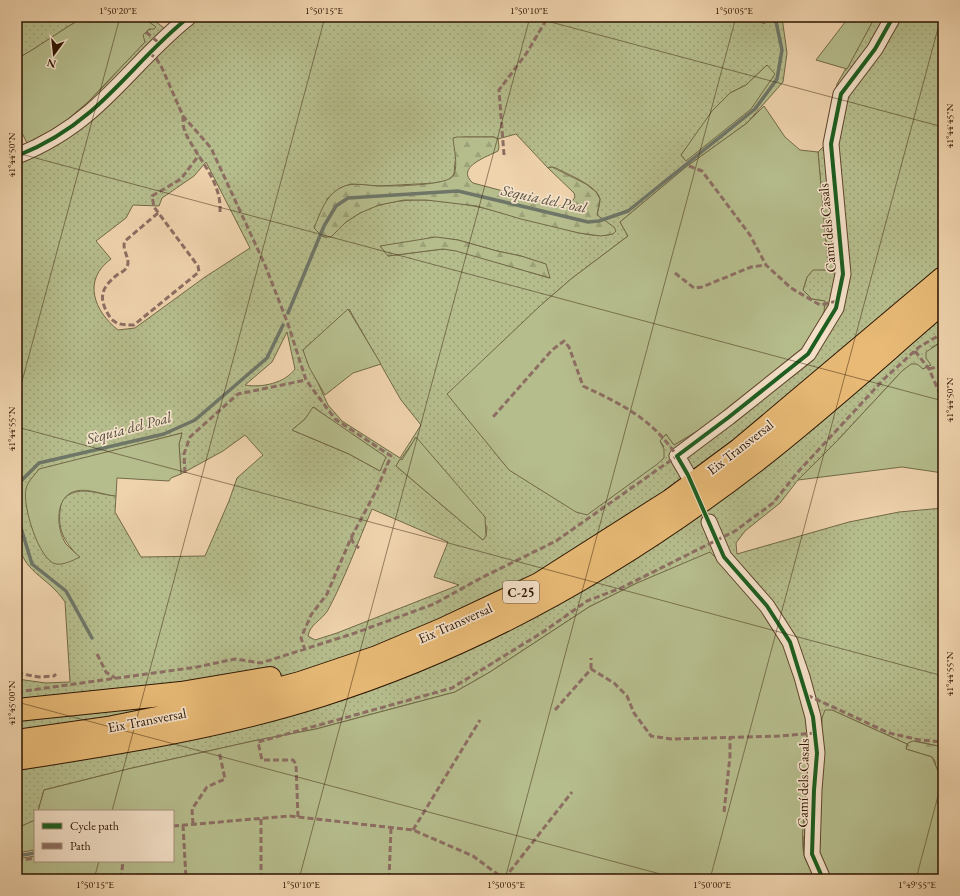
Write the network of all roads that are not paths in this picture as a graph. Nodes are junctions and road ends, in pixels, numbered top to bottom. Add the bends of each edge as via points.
1 (189, 17) edge
2 (893, 17) edge
3 (17, 156) edge
4 (943, 278) edge
5 (943, 302) edge
6 (688, 475) dead end
7 (709, 522) dead end
8 (603, 544) junction
9 (17, 710) edge
10 (203, 728) junction
11 (17, 741) edge
12 (17, 759) edge
13 (17, 772) edge
14 (823, 879) edge

1 - 3 street via 159,43 90,112 60,133
2 - 6 street, Camí dels Casals via 875,49 841,94 831,144 843,274 836,308 808,354 677,456
4 - 8 highway, Eix Transversal / C-25 via 740,449 671,500
5 - 10 highway, Eix Transversal / C-25 via 748,466 689,510 517,615 431,654 323,695
7 - 14 street, Camí dels Casals via 724,556 766,606 790,642 802,677 813,717 818,753 812,854
8 - 9 highway via 355,651 267,679 181,693
8 - 11 highway, Eix Transversal / C-25 via 539,584 441,630 377,657 300,683 201,709 123,725
10 - 12 highway, Eix Transversal / C-25
10 - 13 highway via 123,754

